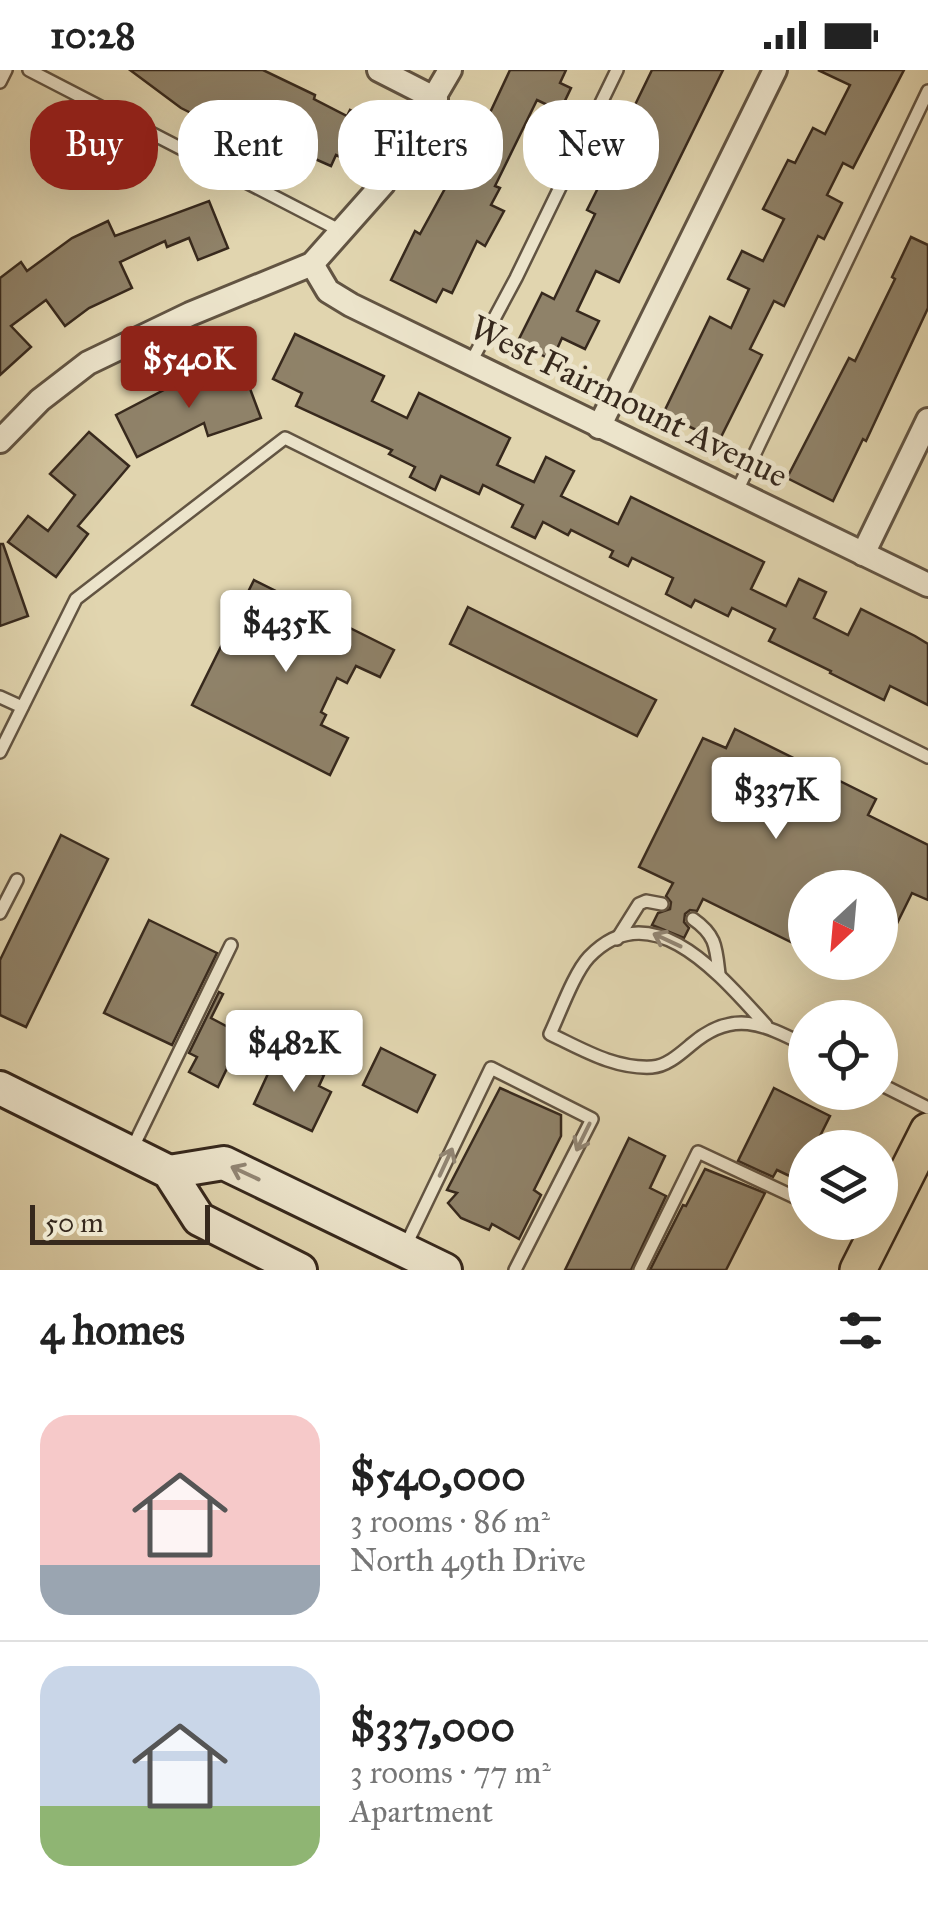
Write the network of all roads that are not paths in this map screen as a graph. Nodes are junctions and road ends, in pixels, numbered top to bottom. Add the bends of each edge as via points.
1 (6, 70) edge
2 (29, 70) edge
3 (379, 70) edge
4 (450, 70) edge
5 (617, 70) edge
6 (775, 70) edge
7 (0, 82) edge
8 (928, 92) edge
9 (436, 98) junction
10 (343, 232) junction
11 (312, 264) junction
12 (470, 362) junction
13 (928, 420) edge
14 (599, 427) junction
15 (0, 441) edge
16 (736, 494) junction
17 (863, 554) junction
18 (928, 585) edge
19 (0, 696) edge
20 (22, 708) junction
21 (0, 752) edge
22 (928, 757) edge
23 (17, 880) dead end
24 (662, 904) dead end
25 (0, 913) edge
26 (693, 919) dead end
27 (616, 940) junction
28 (232, 945) dead end
29 (719, 974) junction
30 (766, 1026) junction
31 (788, 1037) edge
32 (0, 1088) edge
33 (898, 1093) edge
34 (928, 1108) edge
35 (928, 1131) edge
36 (130, 1152) junction
37 (168, 1172) junction
38 (898, 1175) edge
39 (788, 1194) edge
40 (860, 1240) edge
41 (404, 1250) junction
42 (300, 1270) edge
43 (445, 1270) edge
44 (515, 1270) edge
45 (640, 1270) edge
46 (858, 1270) edge

1 - 7 lane
2 - 10 lane
3 - 9 street
4 - 9 street
5 - 12 lane
6 - 14 street
8 - 16 lane
9 - 10 street via 383,184
10 - 11 street
11 - 12 street, West Fairmount Avenue via 328,291
11 - 15 street via 88,362
12 - 14 street, West Fairmount Avenue
13 - 17 street
14 - 16 street, West Fairmount Avenue
16 - 17 street, West Fairmount Avenue
17 - 18 street, West Fairmount Avenue
19 - 20 lane
20 - 21 lane
20 - 22 lane via 76,599 285,438
23 - 25 lane
24 - 27 lane via 639,904
26 - 29 lane via 717,943
29 -> 27 lane via 655,932
27 - 30 lane via 587,958 550,1034 622,1065 656,1067 720,1026
28 - 36 lane
29 - 30 lane
30 - 31 lane
32 - 36 main road
33 - 34 lane
35 - 38 main road
36 - 37 main road
41 -> 37 main road via 224,1163
37 - 42 main road via 200,1219
39 - 45 lane via 697,1153
40 - 46 main road
41 - 43 main road
41 -> 44 lane via 490,1068 592,1119

